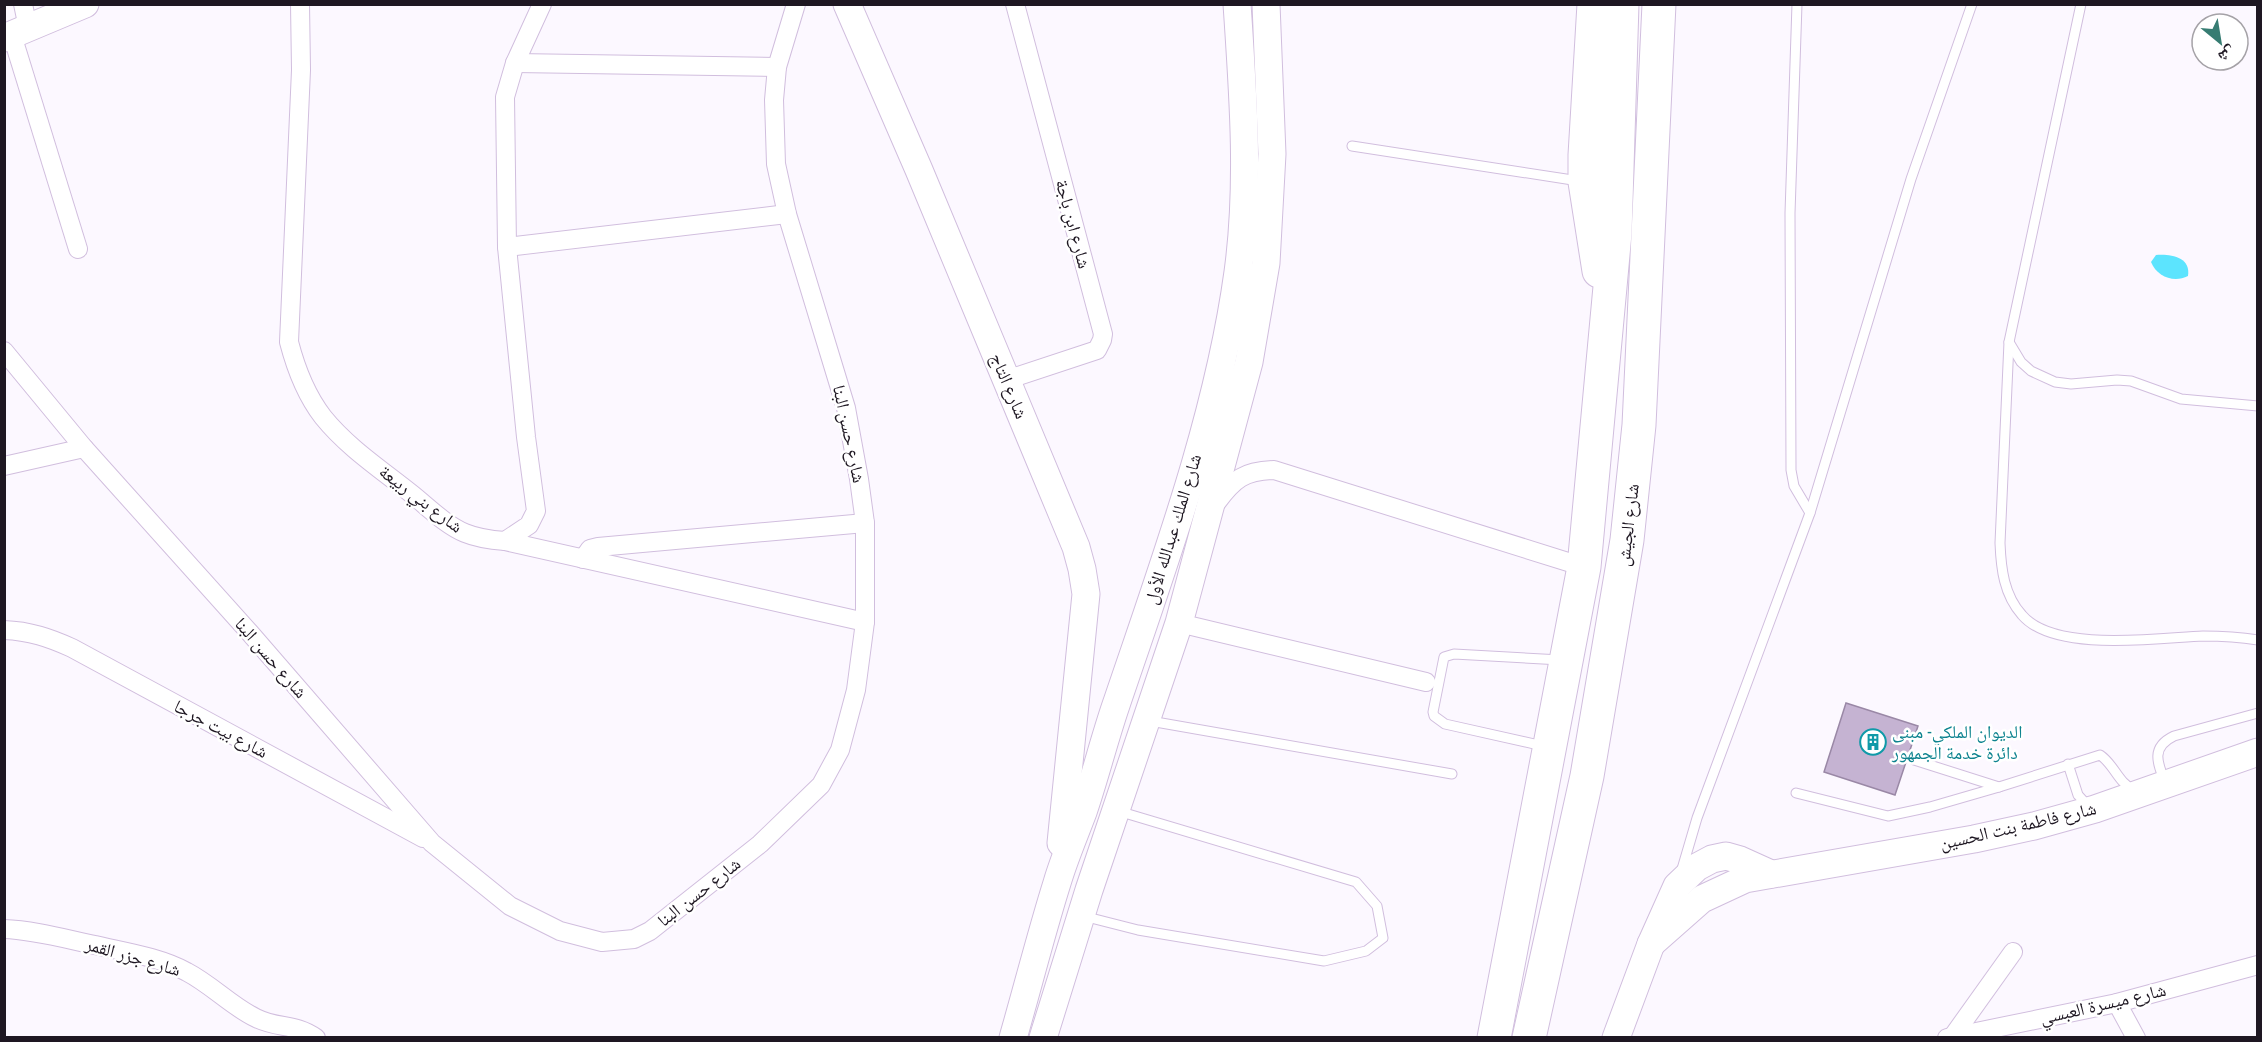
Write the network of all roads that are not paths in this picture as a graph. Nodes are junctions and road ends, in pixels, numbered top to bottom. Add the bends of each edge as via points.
1 (85, 4) edge
2 (300, 4) edge
3 (542, 4) edge
4 (796, 4) edge
5 (847, 4) edge
6 (1015, 4) edge
7 (1237, 4) edge
8 (1266, 4) edge
9 (1594, 4) edge
10 (1622, 4) edge
11 (1659, 4) edge
12 (1797, 4) edge
13 (1972, 4) edge
14 (2081, 4) edge
15 (17, 26) edge
16 (515, 63) junction
17 (777, 67) junction
18 (1352, 146) dead end
19 (1585, 182) junction
20 (787, 214) junction
21 (507, 248) junction
22 (78, 249) dead end
23 (1608, 323) junction
24 (2009, 342) junction
25 (4, 351) edge
26 (1006, 380) junction
27 (2258, 406) edge
28 (84, 448) junction
29 (4, 466) edge
30 (1211, 511) junction
31 (1810, 513) junction
32 (865, 523) junction
33 (505, 541) junction
34 (583, 559) junction
35 (1584, 567) junction
36 (865, 622) junction
37 (1179, 623) junction
38 (4, 630) edge
39 (2258, 640) edge
40 (1567, 660) junction
41 (1426, 682) dead end
42 (1073, 711) junction
43 (2258, 713) edge
44 (1146, 720) junction
45 (1107, 730) junction
46 (1137, 748) junction
47 (1550, 748) junction
48 (2258, 752) edge
49 (1914, 760) dead end
50 (2067, 764) junction
51 (1452, 774) dead end
52 (1999, 787) junction
53 (2154, 788) junction
54 (1796, 793) dead end
55 (2095, 809) junction
56 (1116, 810) junction
57 (432, 843) junction
58 (1771, 874) junction
59 (1058, 880) junction
60 (1677, 886) junction
61 (1081, 916) junction
62 (4, 929) edge
63 (1651, 944) junction
64 (2013, 952) dead end
65 (2258, 965) edge
66 (1506, 982) junction
67 (2117, 1003) junction
68 (286, 1032) edge
69 (1530, 1036) edge
70 (1950, 1037) edge
71 (316, 1038) edge
72 (1013, 1038) edge
73 (1043, 1038) edge
74 (1476, 1038) edge
75 (1494, 1038) edge
76 (1616, 1038) edge
77 (2136, 1038) edge

1 - 15 main road
2 - 33 street, شارع بني ربيعة via 301,70 289,342 294,364 322,416 344,440 463,532
3 - 16 street
4 - 17 street, شارع حسن البنا
5 - 26 main road, شارع التاج
6 - 26 street, شارع ابن باجة via 1103,334 1097,350
7 - 45 main road, شارع الملك عبدالله الأول via 1244,202 1228,328 1167,555
8 - 30 main road, شارع الملك عبدالله الأول via 1272,154 1266,263 1249,362
9 - 19 highway
10 - 23 highway via 1615,233
11 - 69 highway, شارع الجيش via 1639,425 1627,540 1587,776
12 - 31 lane via 1790,213 1791,470 1794,486
13 - 31 lane via 1911,179
14 - 24 lane
15 - 22 street
16 - 17 street
16 - 21 street via 505,97
17 - 20 street, شارع حسن البنا via 776,164
18 - 19 lane
19 - 23 highway
20 - 21 street
20 - 32 street, شارع حسن البنا via 846,408
21 - 33 street via 536,511 529,525
23 - 35 highway
24 - 27 lane via 2031,371 2055,382 2131,381 2181,399
24 - 39 lane via 2001,571 2009,596 2022,617 2042,630 2066,637 2114,641 2224,636
25 - 28 street, شارع حسن البنا
26 - 42 main road, شارع التاج via 1083,569 1086,594
28 - 29 street
28 - 57 street, شارع حسن البنا
30 - 35 street via 1229,485 1243,475 1274,470
30 - 37 main road, شارع الملك عبدالله الأول
31 - 60 lane via 1697,818
32 - 34 street via 598,547 590,549
32 - 36 street, شارع حسن البنا
33 - 34 street, شارع بني ربيعة
34 - 36 street, شارع بني ربيعة
35 - 40 highway
36 - 57 street, شارع حسن البنا via 856,690 840,750 821,785 760,844 650,931 634,939 602,942 560,931 510,906
37 - 41 street
37 - 44 main road, شارع الملك عبدالله الأول
38 - 57 street, شارع بيت جرجا via 39,635 72,648
40 - 47 highway
40 - 47 lane via 1449,655 1444,657 1433,712 1445,724
42 - 45 main road
42 - 59 main road, شارع التاج
43 - 53 lane via 2166,740 2157,756
44 - 46 main road, شارع الملك عبدالله الأول
44 - 51 lane
45 - 46 main road
45 - 59 main road, شارع الملك عبدالله الأول
46 - 56 main road, شارع الملك عبدالله الأول
47 - 66 highway
48 - 53 main road, شارع فاطمة بنت الحسين
49 - 52 lane
50 - 52 lane
50 - 53 lane via 2100,755 2124,784
50 - 55 lane via 2078,795
52 - 54 lane via 1888,816
53 - 55 main road, شارع فاطمة بنت الحسين
55 - 58 main road, شارع فاطمة بنت الحسين via 1974,839
56 - 61 main road, شارع الملك عبدالله الأول
56 - 61 lane via 1356,882 1377,906 1383,938 1366,951 1324,961 1138,930
58 - 60 main road, شارع فاطمة بنت الحسين via 1726,856 1697,867
58 - 63 main road, شارع فاطمة بنت الحسين via 1745,879 1702,899
59 - 72 main road, شارع الملك عبدالله الأول
60 - 63 main road, شارع فاطمة بنت الحسين
61 - 73 main road, شارع الملك عبدالله الأول
62 - 68 street, شارع جزر القمر via 55,936 156,960 188,972 233,1006
63 - 76 main road, شارع فاطمة بنت الحسين
64 - 70 street
65 - 67 street, شارع ميسرة العبسي
66 - 74 highway
66 - 75 highway
67 - 70 street, شارع ميسرة العبسي
67 - 77 street
68 - 71 street, شارع جزر القمر via 297,1027

